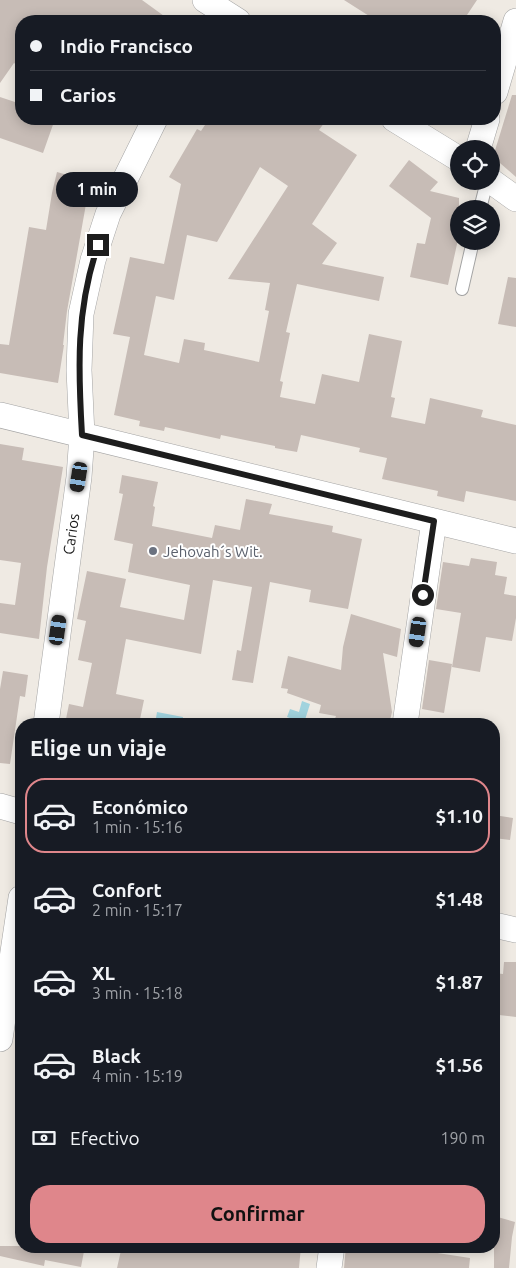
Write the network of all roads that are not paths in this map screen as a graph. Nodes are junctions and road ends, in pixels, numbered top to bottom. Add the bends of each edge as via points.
1 (516, 21) edge
2 (501, 72) edge
3 (152, 125) edge
4 (404, 125) edge
5 (485, 125) edge
6 (481, 140) edge
7 (450, 154) edge
8 (500, 187) edge
9 (516, 199) edge
10 (471, 250) edge
11 (462, 289) dead end
12 (0, 415) edge
13 (82, 435) junction
14 (434, 521) junction
15 (516, 541) edge
16 (47, 718) edge
17 (406, 718) edge
18 (0, 806) edge
19 (15, 810) edge
20 (500, 926) edge
21 (516, 930) edge
22 (15, 938) edge
23 (0, 1039) edge
24 (331, 1253) edge
25 (329, 1268) edge

1 - 2 street
3 - 13 street, Carios via 108,214 93,260 81,314
4 - 7 street
5 - 6 street
8 - 9 street
10 - 11 lane
12 - 13 street
13 - 14 street
13 - 16 street, Carios
14 - 15 street
14 - 17 street
18 - 19 street
20 - 21 street
22 - 23 street
24 - 25 street

